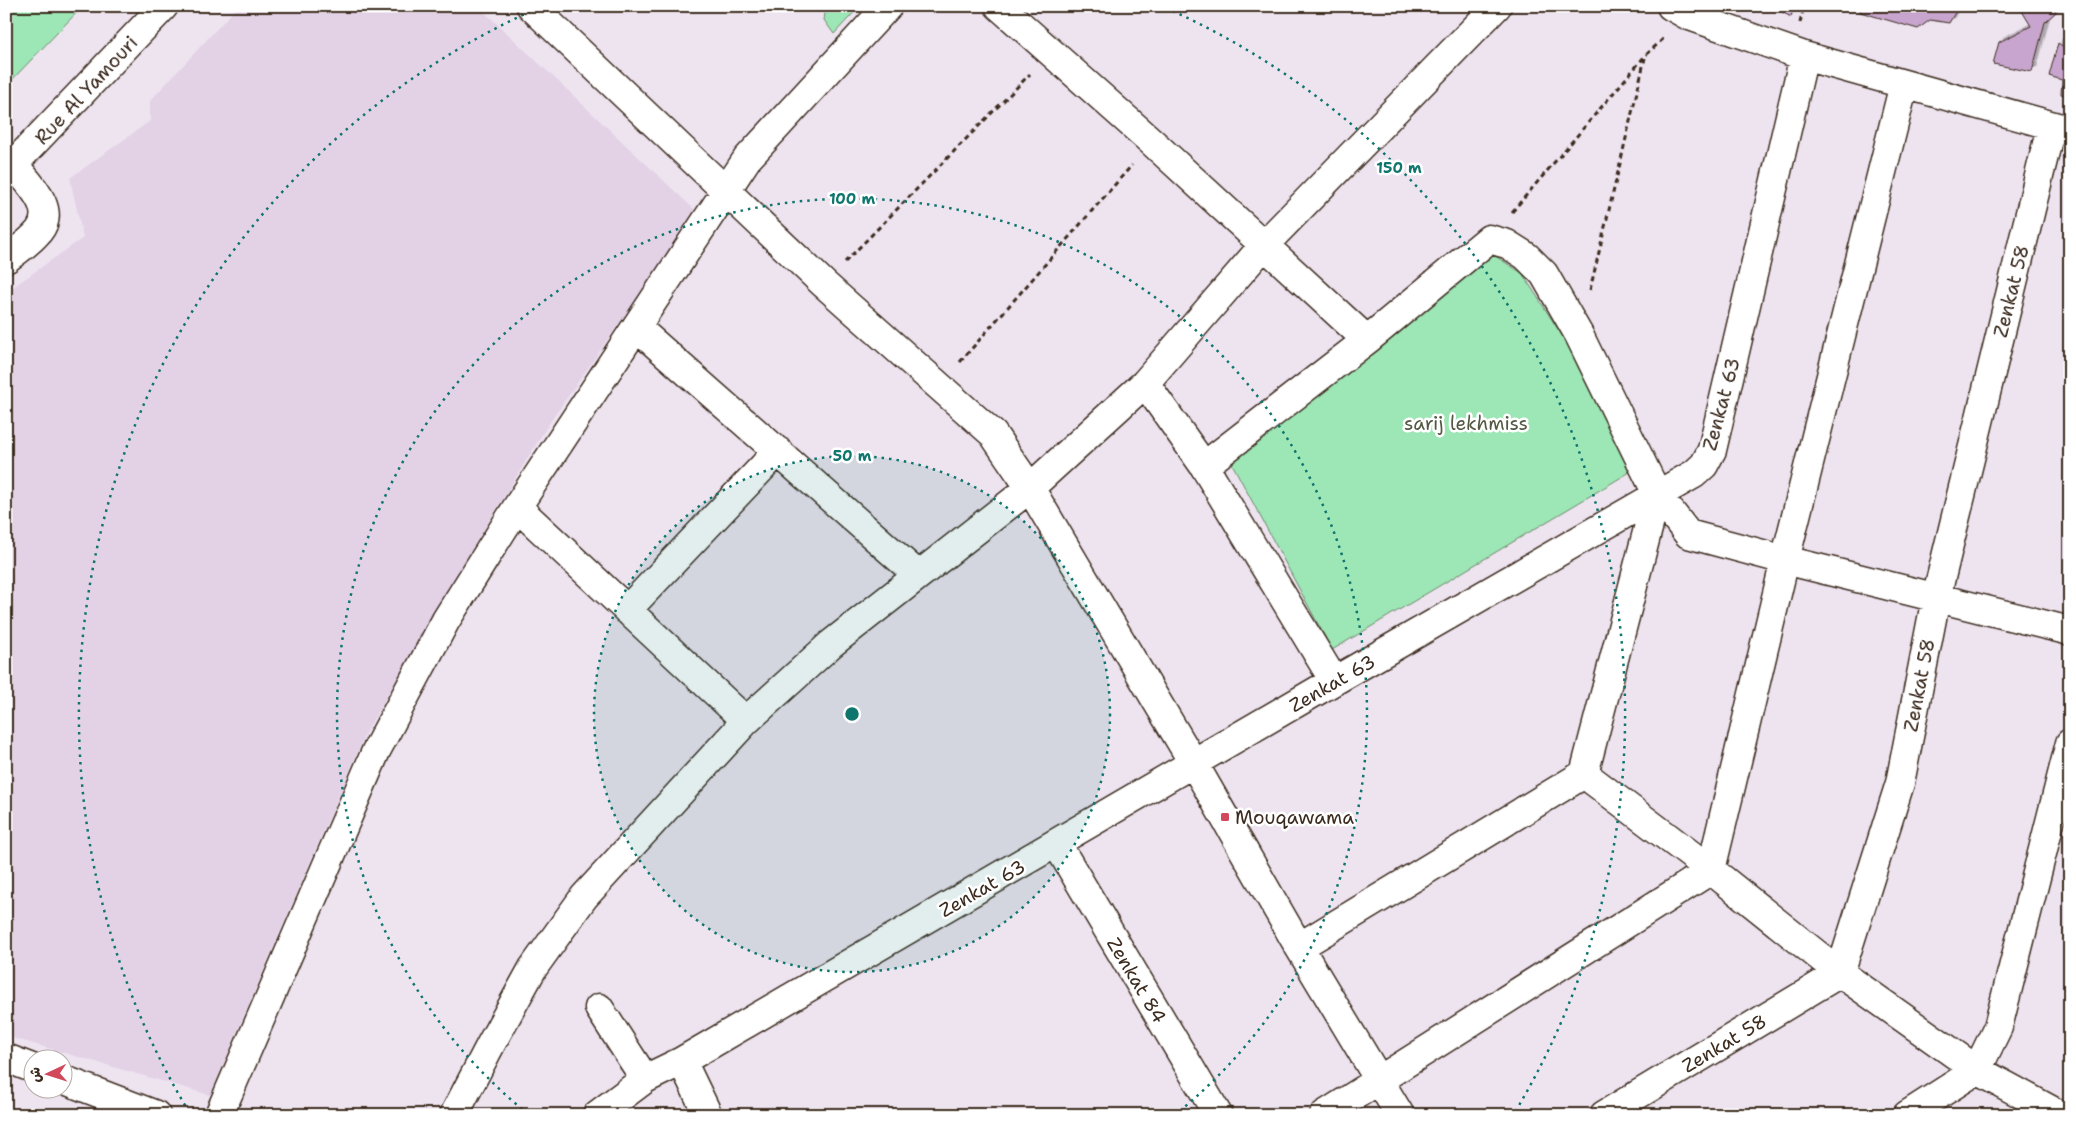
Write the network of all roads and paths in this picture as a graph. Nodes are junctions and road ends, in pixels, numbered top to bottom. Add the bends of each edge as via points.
1 (164, 6) edge
2 (531, 6) edge
3 (888, 6) edge
4 (999, 6) edge
5 (1497, 6) edge
6 (1679, 11) edge
7 (1051, 53) junction
8 (1645, 56) junction
9 (1804, 56) junction
10 (1904, 84) junction
11 (2060, 128) edge
12 (1152, 142) junction
13 (10, 169) edge
14 (725, 192) junction
15 (1489, 239) junction
16 (1264, 245) junction
17 (6, 259) edge
18 (824, 284) junction
19 (636, 327) junction
20 (1579, 335) junction
21 (1367, 340) junction
22 (1145, 383) junction
23 (938, 387) junction
24 (778, 451) junction
25 (1204, 466) junction
26 (1030, 488) junction
27 (1657, 494) junction
28 (517, 507) junction
29 (1785, 560) junction
30 (918, 575) junction
31 (1936, 598) junction
32 (627, 610) junction
33 (2070, 631) edge
34 (1334, 681) junction
35 (746, 721) junction
36 (2070, 743) edge
37 (1194, 764) junction
38 (1584, 774) junction
39 (1057, 844) junction
40 (1711, 870) junction
41 (1299, 947) junction
42 (1840, 973) junction
43 (599, 1008) dead end
44 (6, 1058) edge
45 (682, 1061) junction
46 (22, 1064) edge
47 (1977, 1070) junction
48 (645, 1080) junction
49 (1379, 1081) junction
50 (72, 1083) edge
51 (156, 1115) edge
52 (219, 1115) edge
53 (454, 1115) edge
54 (597, 1115) edge
55 (708, 1115) edge
56 (1218, 1115) edge
57 (1324, 1115) edge
58 (1400, 1115) edge
59 (1604, 1115) edge
60 (1907, 1115) edge
61 (2060, 1115) edge

1 - 13 street, Rue Al Yamouri
2 - 14 street
3 - 14 street via 746,159
4 - 7 street
5 - 16 street
6 - 8 path
6 - 9 street
7 - 12 street
7 - 18 path
8 - 15 path
8 - 20 path
9 - 10 street
9 - 27 street, Zenkat 63 via 1712,450 1704,465 1694,474
10 - 11 street
10 - 29 street
11 - 31 street, Zenkat 58
12 - 16 street
12 - 23 path
13 - 17 street via 41,199 45,216 38,232
14 - 18 street
14 - 19 street
15 - 20 street via 1507,244 1526,256 1544,274
15 - 21 street
16 - 21 street
16 - 22 street
18 - 23 street
19 - 24 street
19 - 28 street
20 - 27 street
21 - 25 street
22 - 25 street
22 - 26 street
23 - 26 street via 992,434
24 - 30 street
24 - 32 street
25 - 34 street
26 - 30 street
26 - 37 street
27 - 29 street via 1688,534
27 - 34 street, Zenkat 63
27 - 38 street
28 - 32 street
28 - 52 street via 446,620 376,751
29 - 31 street
29 - 40 street
30 - 35 street via 831,644
31 - 33 street
31 - 42 street, Zenkat 58 via 1900,783
32 - 35 street
34 - 37 street, Zenkat 63
35 - 53 street via 584,897 533,968
36 - 47 street via 1998,1027
37 - 39 street, Zenkat 63
37 - 41 street
38 - 40 street
38 - 41 street
39 - 45 street, Zenkat 63
39 - 56 street, Zenkat 84
40 - 42 street
40 - 49 street
41 - 49 street
42 - 47 street
42 - 59 street, Zenkat 58
43 - 48 street
44 - 46 street
45 - 48 street, Zenkat 63
45 - 55 street
47 - 60 street
47 - 61 street
48 - 54 street, Zenkat 63
49 - 57 street
49 - 58 street
50 - 51 street

